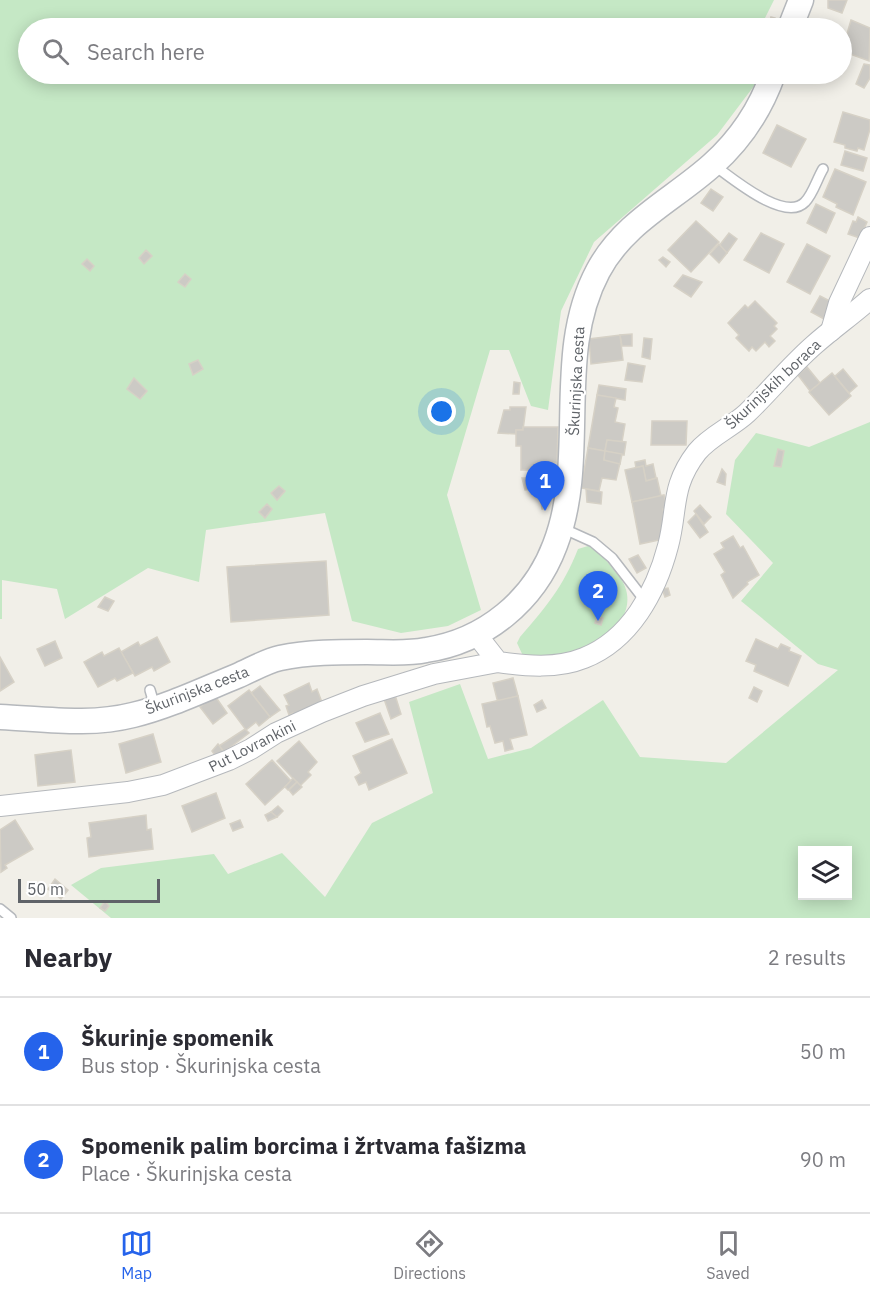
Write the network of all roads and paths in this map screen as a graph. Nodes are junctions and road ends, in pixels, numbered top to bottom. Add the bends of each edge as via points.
1 (801, 0) edge
2 (794, 18) edge
3 (769, 84) edge
4 (713, 165) junction
5 (822, 169) dead end
6 (870, 237) edge
7 (870, 299) edge
8 (831, 331) junction
9 (561, 528) junction
10 (646, 602) junction
11 (476, 634) junction
12 (498, 662) junction
13 (4, 715) edge
14 (0, 806) edge
15 (0, 909) edge
16 (11, 918) edge

1 - 2 street
3 - 4 street, Škurinjska cesta via 739,136
4 - 5 lane via 757,195 788,209 807,201
4 - 9 street, Škurinjska cesta via 631,227 598,270 587,295 577,326 573,445
6 - 8 street, Škurinjskih boraca
7 - 8 street, Škurinjskih boraca
8 - 10 street, Škurinjskih boraca via 745,414 699,450 687,466 676,493 662,566
9 - 10 lane via 593,542 612,558
9 - 11 street, Škurinjska cesta via 545,568 525,596 502,619
10 - 12 street, Put Lovrankini via 621,635 584,658 554,665
11 - 12 street
11 - 13 street, Škurinjska cesta via 426,651 317,652 277,659 206,689 153,699 135,715 95,722
12 - 14 street, Put Lovrankini via 434,674 363,696 276,733 229,760 163,785
15 - 16 lane

